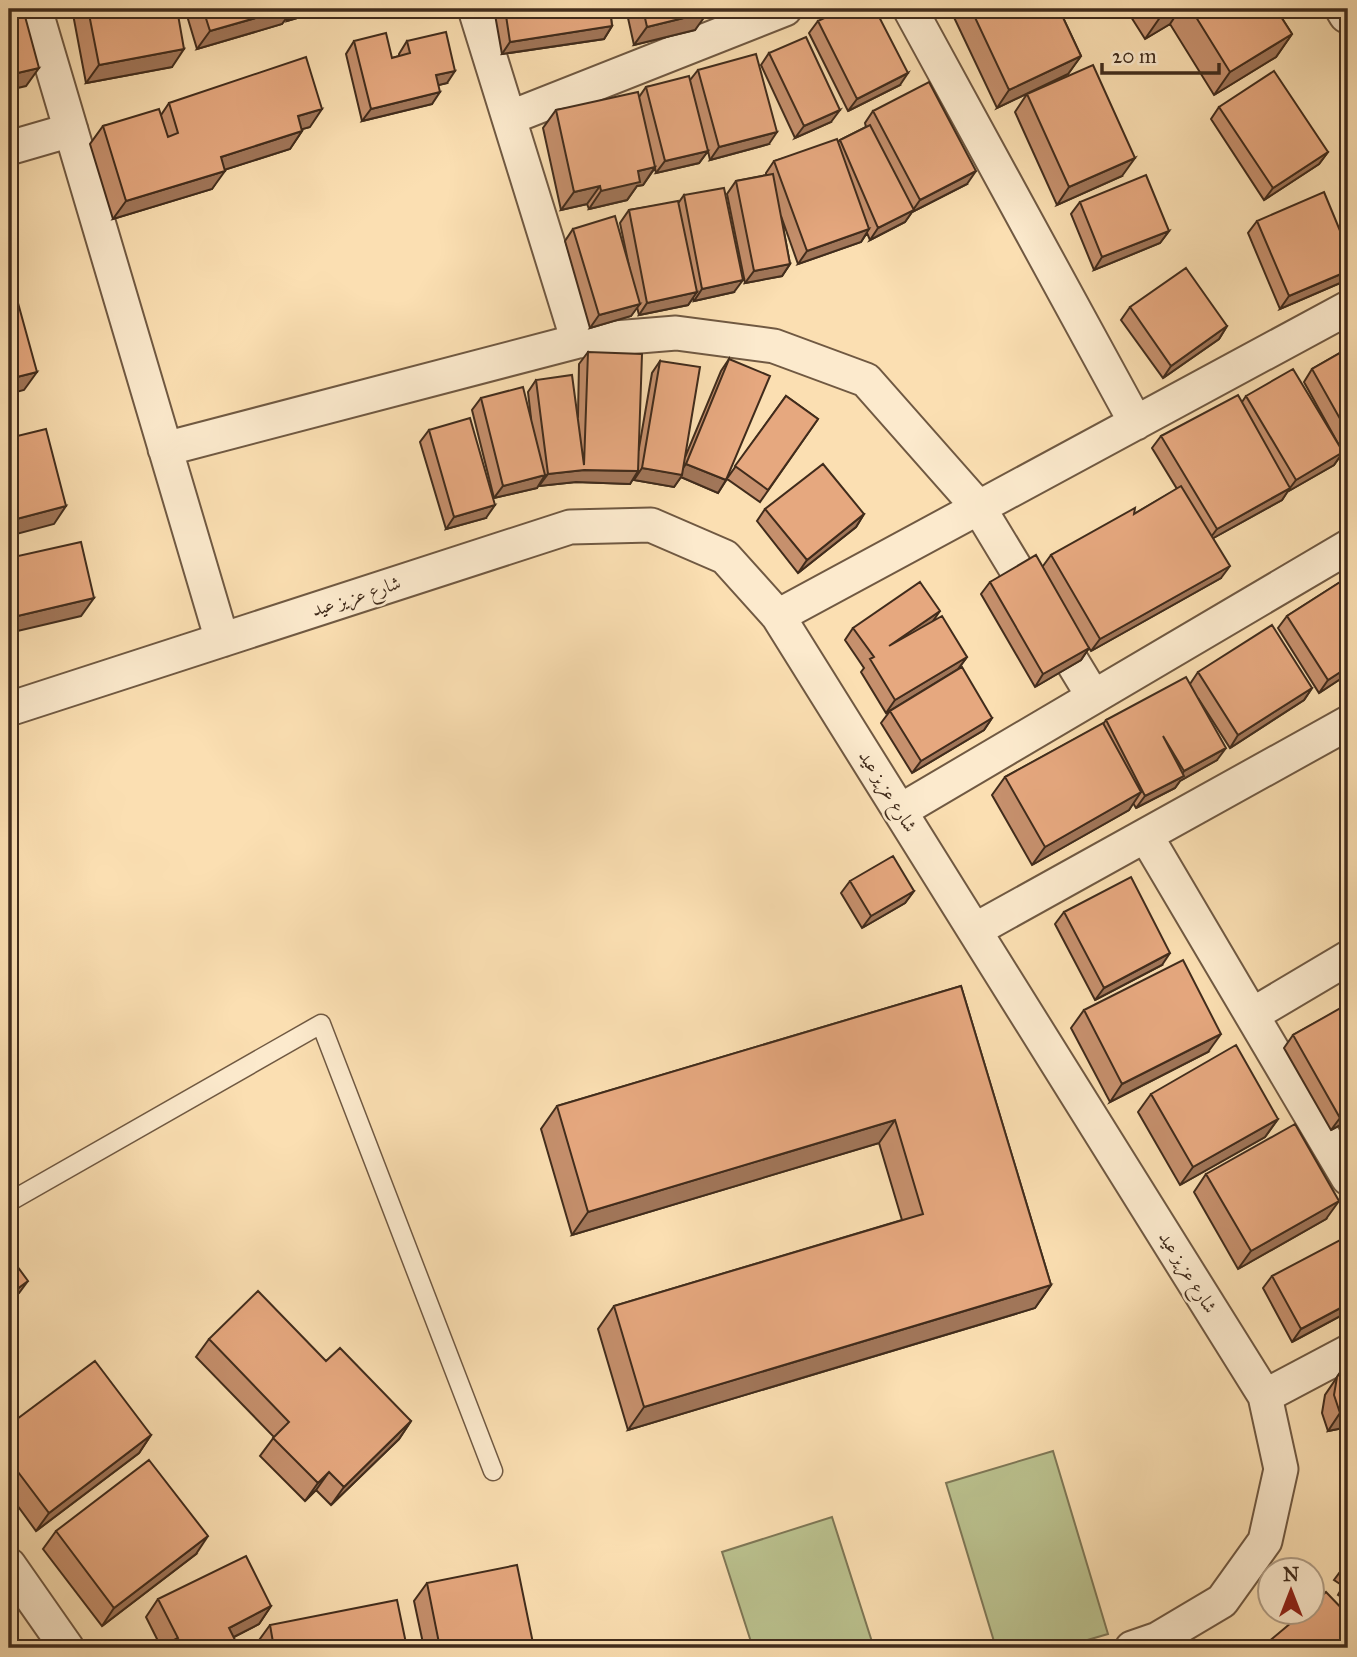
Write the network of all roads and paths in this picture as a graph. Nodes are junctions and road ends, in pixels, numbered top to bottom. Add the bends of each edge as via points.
1 (35, 9) edge
2 (475, 9) edge
3 (785, 9) edge
4 (910, 9) edge
5 (1345, 9) edge
6 (1348, 14) edge
7 (746, 16) edge
8 (509, 118) junction
9 (71, 130) junction
10 (9, 148) edge
11 (1348, 308) edge
12 (578, 341) junction
13 (1136, 423) junction
14 (165, 449) junction
15 (979, 508) junction
16 (1348, 547) edge
17 (778, 616) junction
18 (222, 640) junction
19 (1093, 696) junction
20 (9, 709) edge
21 (1348, 723) edge
22 (900, 811) junction
23 (1146, 836) junction
24 (975, 930) junction
25 (1348, 958) edge
26 (1252, 1015) junction
27 (1338, 1140) edge
28 (1348, 1178) edge
29 (9, 1202) edge
30 (1348, 1352) edge
31 (1265, 1396) junction
32 (493, 1471) dead end
33 (9, 1565) edge
34 (67, 1648) edge
35 (1132, 1648) edge

1 - 9 street
2 - 8 street
3 - 7 street
4 - 13 street
5 - 6 street
7 - 8 street
8 - 12 street
9 - 10 street
9 - 14 street
11 - 13 street
12 - 14 street
12 - 15 street via 676,333 774,346 866,380
13 - 15 street
14 - 18 street
15 - 17 street
15 - 19 street
16 - 19 street
17 - 18 street, شارع عزيز عيد via 724,557 651,525 570,527
17 - 22 street, شارع عزيز عيد
18 - 20 street, شارع عزيز عيد
19 - 22 street
21 - 23 street
22 - 24 street, شارع عزيز عيد
23 - 24 street
23 - 26 street
24 - 31 street, شارع عزيز عيد
25 - 26 street
26 - 27 street
27 - 28 street
29 - 32 lane via 321,1024
30 - 31 street
31 - 35 street, شارع عزيز عيد via 1281,1469 1265,1541 1223,1601 1158,1639
33 - 34 street

